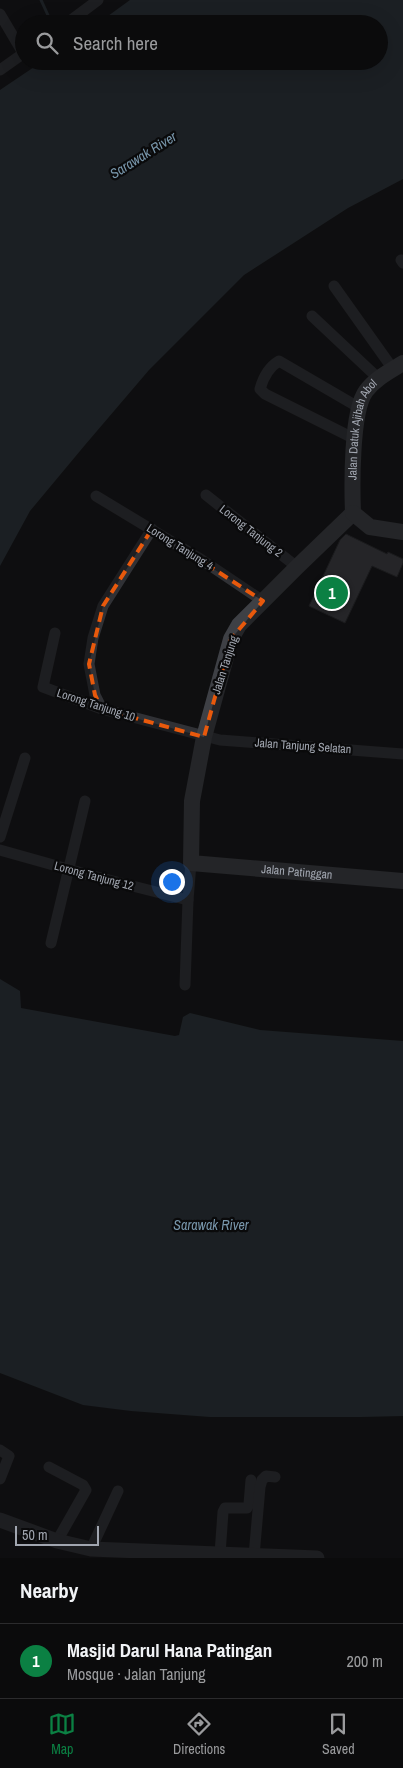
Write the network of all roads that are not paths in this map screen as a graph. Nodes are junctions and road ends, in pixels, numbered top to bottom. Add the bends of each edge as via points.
1 (98, 0) edge
2 (0, 14) edge
3 (79, 15) edge
4 (15, 38) edge
5 (15, 59) edge
6 (0, 70) edge
7 (334, 286) dead end
8 (312, 316) dead end
9 (398, 366) edge
10 (378, 378) junction
11 (358, 407) junction
12 (355, 439) junction
13 (206, 495) dead end
14 (96, 496) dead end
15 (353, 513) junction
16 (152, 529) junction
17 (403, 532) edge
18 (296, 567) junction
19 (263, 601) junction
20 (55, 633) dead end
21 (102, 710) junction
22 (204, 737) junction
23 (403, 754) edge
24 (25, 758) dead end
25 (85, 801) dead end
26 (0, 837) edge
27 (0, 850) edge
28 (192, 863) junction
29 (68, 869) junction
30 (403, 881) edge
31 (188, 900) junction
32 (51, 943) dead end
33 (185, 985) dead end
34 (0, 1450) edge
35 (49, 1467) dead end
36 (275, 1477) dead end
37 (0, 1479) edge
38 (252, 1480) dead end
39 (118, 1491) dead end
40 (0, 1520) edge
41 (57, 1540) junction
42 (91, 1549) junction
43 (220, 1554) junction
44 (254, 1556) junction
45 (276, 1557) edge
46 (318, 1558) edge

1 - 3 street
2 - 4 street
5 - 6 street
7 - 9 street
8 - 10 street
9 - 10 main road, Jalan Datuk Ajibah Abol
10 - 11 main road, Jalan Datuk Ajibah Abol via 366,390
11 - 12 main road, Jalan Datuk Ajibah Abol
11 - 12 street via 279,362 263,380 260,389
12 - 15 main road, Jalan Datuk Ajibah Abol
13 - 18 street, Lorong Tanjung 2
14 - 16 street, Lorong Tanjung 4
15 - 17 main road via 370,527
15 - 18 main road, Jalan Tanjung
16 - 19 street, Lorong Tanjung 4
16 - 21 street via 103,606 93,638 89,664 94,696
18 - 19 main road, Jalan Tanjung
19 - 22 main road, Jalan Tanjung via 240,625 231,640
20 - 21 street, Lorong Tanjung 10 via 43,687
21 - 22 street, Lorong Tanjung 10
22 - 23 street, Jalan Tanjung Selatan
22 - 28 main road, Jalan Tanjung via 192,801
24 - 26 street
25 - 29 street
27 - 29 street, Lorong Tanjung 12
28 - 30 main road, Jalan Patinggan
28 - 31 street
29 - 31 street, Lorong Tanjung 12
29 - 32 street
31 - 33 street
34 - 37 street via 9,1456
35 - 41 street via 83,1485 86,1490
36 - 44 street via 266,1476 260,1487
38 - 43 street via 247,1508 225,1508 222,1512
39 - 42 street
40 - 41 street
41 - 42 street
42 - 43 street
43 - 44 street
44 - 45 street
45 - 46 street

